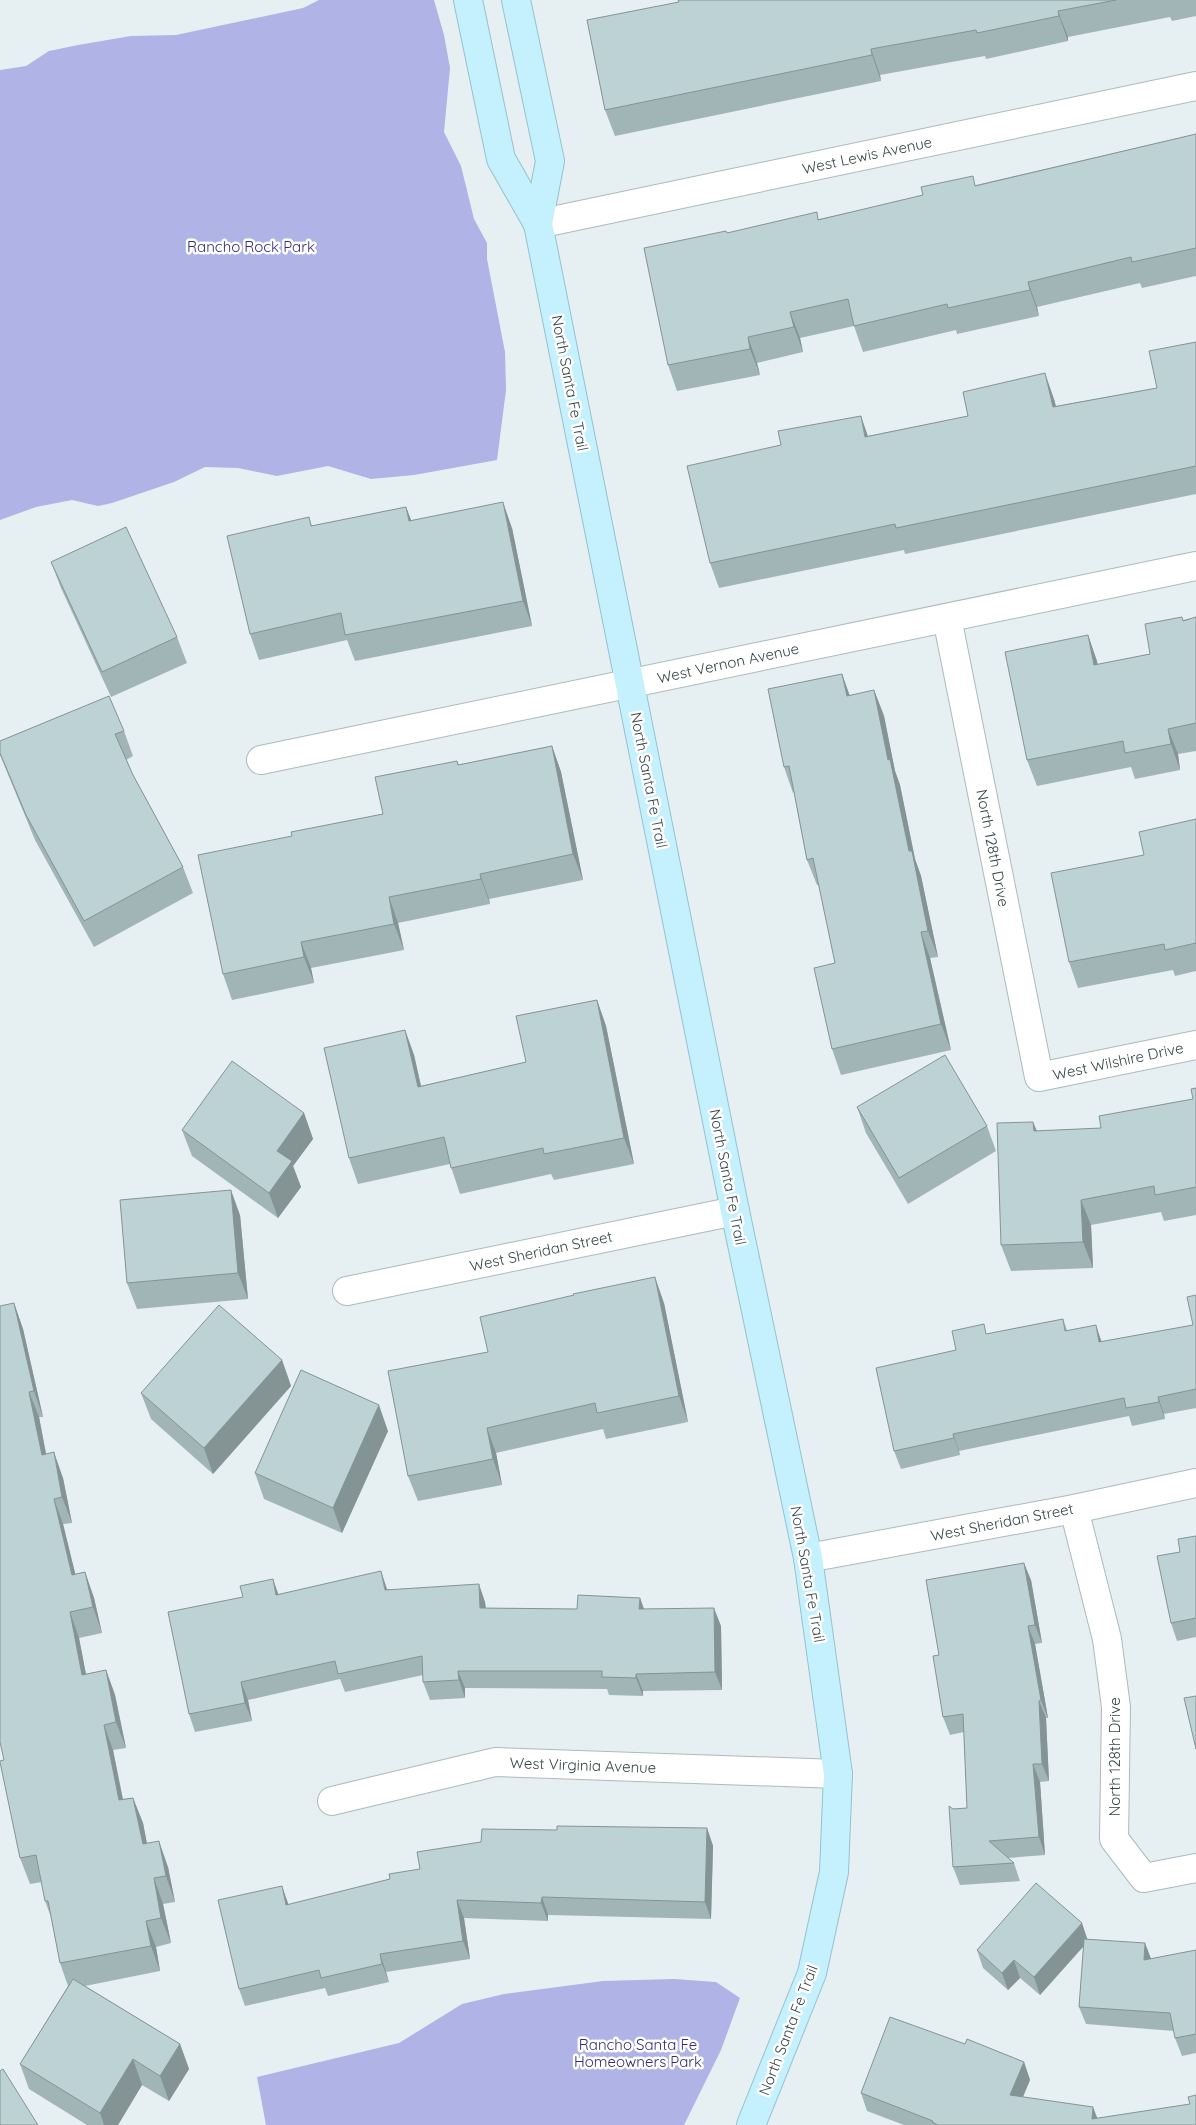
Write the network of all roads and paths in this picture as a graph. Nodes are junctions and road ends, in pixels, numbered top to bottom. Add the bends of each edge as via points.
1 (468, 0) edge
2 (516, 0) edge
3 (1196, 86) edge
4 (538, 224) junction
5 (1196, 566) edge
6 (946, 618) junction
7 (629, 683) junction
8 (260, 760) dead end
9 (1196, 1045) edge
10 (1039, 1077) joint
11 (735, 1212) junction
12 (347, 1291) dead end
13 (1196, 1483) edge
14 (1074, 1509) junction
15 (808, 1558) junction
16 (838, 1774) junction
17 (332, 1801) dead end
18 (1196, 1868) edge
19 (751, 2125) edge

1 - 4 street, North Santa Fe Trail via 502,159
2 - 4 street, North Santa Fe Trail via 550,160
3 - 4 street, West Lewis Avenue
4 - 7 street, North Santa Fe Trail
5 - 6 street, West Vernon Avenue
6 - 7 street, West Vernon Avenue
6 - 10 street, North 128th Drive
7 - 8 street, West Vernon Avenue
7 - 11 street, North Santa Fe Trail
9 - 10 street, West Wilshire Drive
11 - 12 street, West Sheridan Street
11 - 15 street, North Santa Fe Trail
13 - 14 street, West Sheridan Street
14 - 15 street, West Sheridan Street
14 - 18 street, North 128th Drive via 1106,1639 1116,1707 1114,1839 1144,1878
15 - 16 street, North Santa Fe Trail
16 - 17 street, West Virginia Avenue via 494,1762
16 - 19 street, North Santa Fe Trail via 834,1872 812,1974

